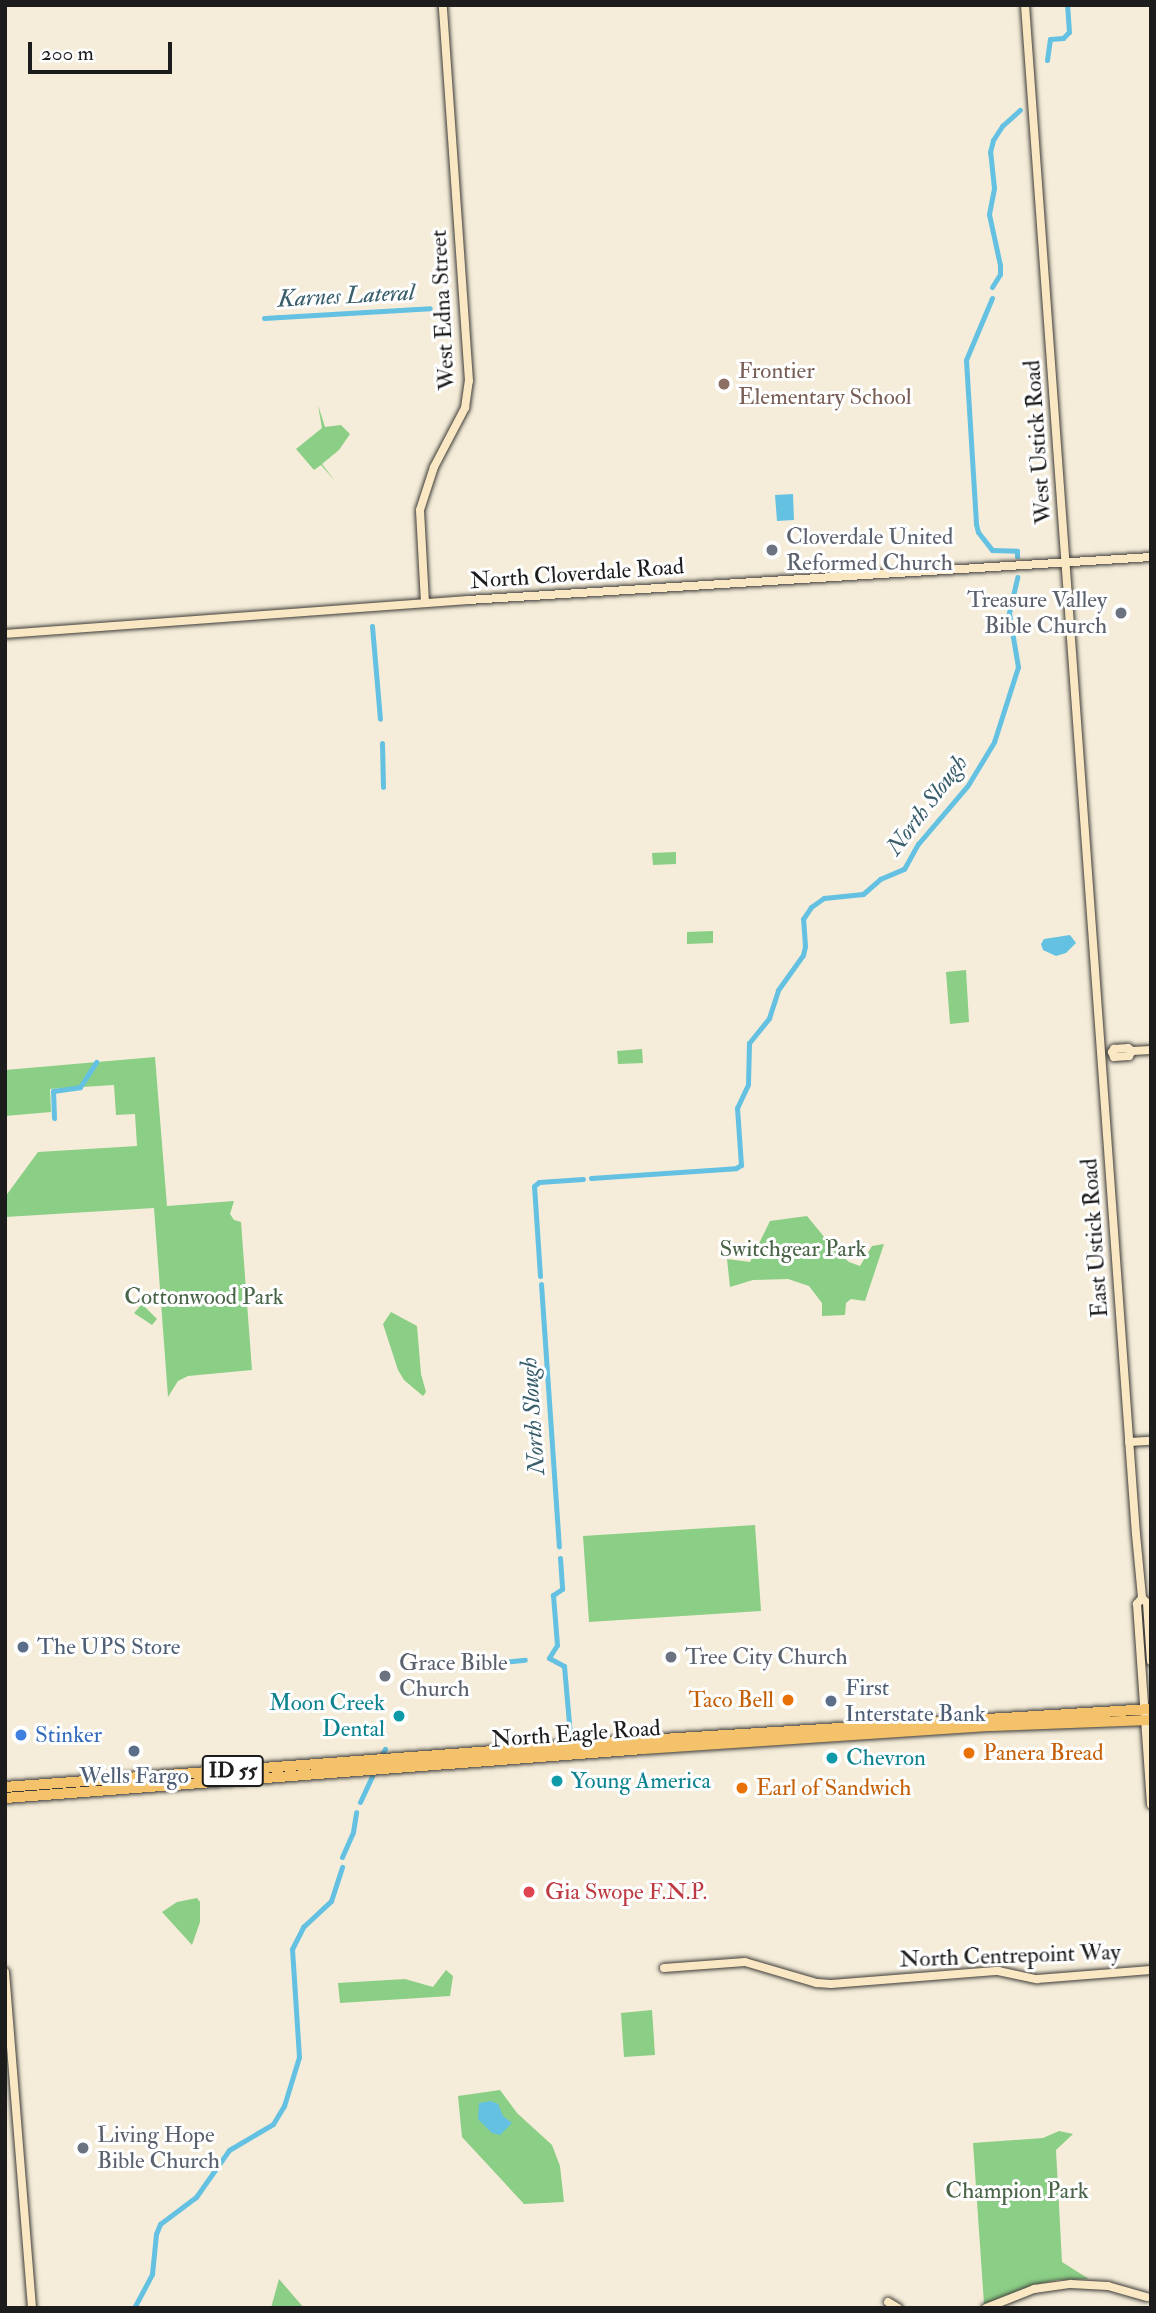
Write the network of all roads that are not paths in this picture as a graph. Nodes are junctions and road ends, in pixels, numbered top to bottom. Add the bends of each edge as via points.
1 (443, 5) edge
2 (1025, 5) edge
3 (1151, 557) edge
4 (1066, 562) junction
5 (425, 603) junction
6 (5, 634) edge
7 (1088, 875) joint
8 (1151, 1050) edge
9 (1132, 1051) dead end
10 (1151, 1441) edge
11 (1129, 1443) junction
12 (1142, 1598) junction
13 (1151, 1661) edge
14 (1148, 1714) edge
15 (853, 1731) junction
16 (310, 1771) junction
17 (5, 1787) edge
18 (5, 1798) edge
19 (1151, 1805) edge
20 (664, 1968) dead end
21 (1151, 1970) edge
22 (5, 1972) edge
23 (1149, 2298) edge
24 (888, 2302) dead end
25 (32, 2308) edge
26 (898, 2308) edge
27 (986, 2308) edge

1 - 5 main road, West Edna Street via 469,382 465,408 434,467 420,510
2 - 4 main road, West Ustick Road
3 - 4 main road, North Cloverdale Road
4 - 5 main road, North Cloverdale Road
4 - 7 main road, West Ustick Road
5 - 6 main road, North Cloverdale Road
7 - 11 main road, East Ustick Road
8 - 9 main road
10 - 11 main road
11 - 12 main road, East Ustick Road
12 - 13 main road, East Ustick Road via 1147,1603
12 - 14 main road, East Ustick Road via 1137,1604
14 - 15 highway, North Eagle Road / ID 55
14 - 15 highway, North Eagle Road / ID 55 via 927,1722
14 - 19 main road, East Ustick Road
15 - 16 highway, North Eagle Road / ID 55 via 760,1742
15 - 16 highway, North Eagle Road / ID 55 via 328,1765
16 - 17 highway, North Eagle Road / ID 55
16 - 18 highway, ID 55 via 292,1777
20 - 21 main road, North Centrepoint Way via 745,1962 823,1984 998,1971 1037,1979
22 - 25 main road
23 - 27 main road via 1104,2286 1071,2284 1034,2289
24 - 26 main road

